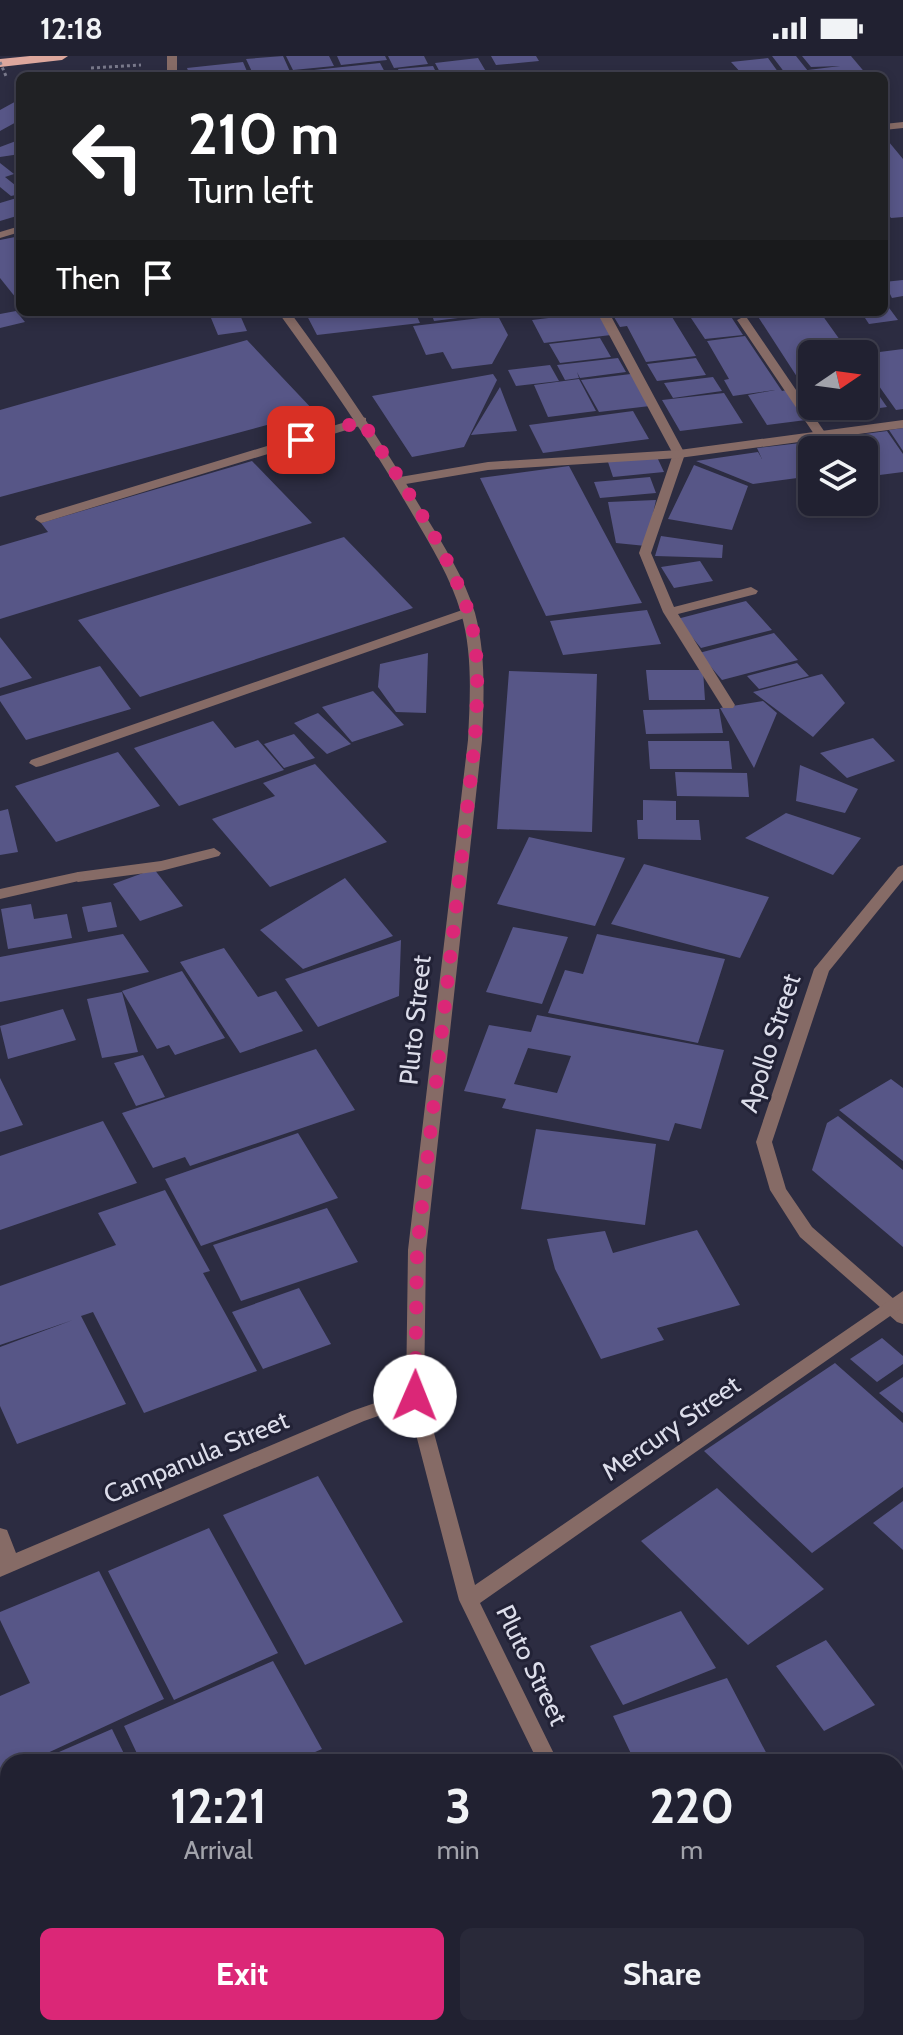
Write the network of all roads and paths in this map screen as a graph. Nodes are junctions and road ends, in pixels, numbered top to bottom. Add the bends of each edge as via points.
1 (62, 56) edge
2 (172, 60) edge
3 (2, 67) edge
4 (86, 68) dead end
5 (287, 316) edge
6 (606, 318) dead end
7 (743, 320) dead end
8 (362, 421) junction
9 (903, 424) edge
10 (820, 434) junction
11 (679, 454) junction
12 (400, 481) junction
13 (41, 519) dead end
14 (751, 591) dead end
15 (468, 612) junction
16 (670, 612) junction
17 (728, 705) dead end
18 (36, 763) dead end
19 (214, 853) dead end
20 (903, 870) edge
21 (0, 894) edge
22 (899, 1307) edge
23 (415, 1396) junction
24 (0, 1536) edge
25 (5, 1566) edge
26 (469, 1600) junction
27 (544, 1754) edge

1 - 3 main road
2 - 4 path
5 - 8 street, Pluto Street
6 - 11 street
7 - 10 street
8 - 12 street, Pluto Street
8 - 13 street
9 - 10 street
10 - 11 street
11 - 12 street via 488,466
11 - 16 street via 645,553
12 - 15 street, Pluto Street
14 - 16 street
15 - 18 street
15 - 23 street, Pluto Street via 477,666 475,740 417,1250
16 - 17 street
19 - 21 street
20 - 22 street, Apollo Street via 822,969 764,1142 778,1190 806,1232
22 - 26 street, Mercury Street
23 - 25 street, Campanula Street
23 - 26 street, Pluto Street
24 - 25 street
26 - 27 street, Pluto Street

